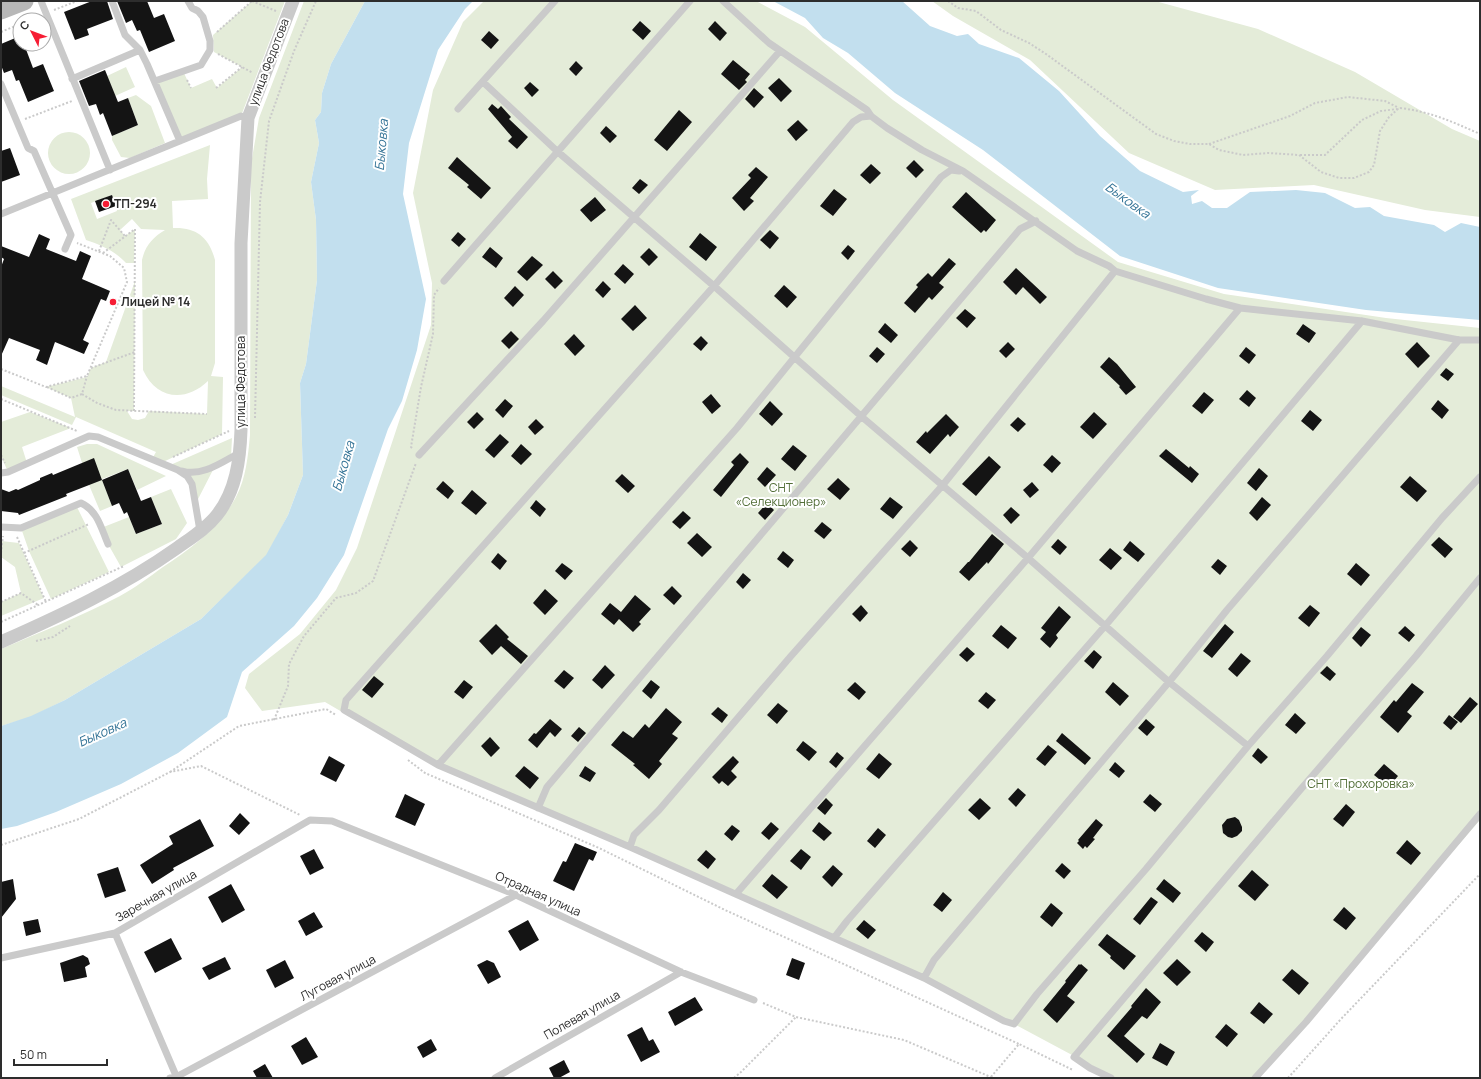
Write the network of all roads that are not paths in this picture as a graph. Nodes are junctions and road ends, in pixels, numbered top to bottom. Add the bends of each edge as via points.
1 (24, 1) edge
2 (41, 1) edge
3 (112, 1) edge
4 (188, 1) edge
5 (293, 1) edge
6 (555, 1) edge
7 (690, 1) edge
8 (723, 1) edge
9 (1, 10) edge
10 (140, 50) junction
11 (780, 51) junction
12 (72, 78) junction
13 (155, 81) junction
14 (483, 82) junction
15 (1, 84) edge
16 (458, 109) dead end
17 (871, 116) junction
18 (248, 118) junction
19 (180, 141) junction
20 (558, 152) junction
21 (110, 170) junction
22 (963, 171) junction
23 (52, 193) junction
24 (1, 214) edge
25 (634, 217) junction
26 (1036, 221) junction
27 (65, 249) dead end
28 (1115, 270) junction
29 (444, 281) road end
30 (714, 286) junction
31 (1240, 308) junction
32 (1362, 321) junction
33 (1459, 340) junction
34 (1480, 340) edge
35 (794, 356) junction
36 (862, 417) junction
37 (240, 453) junction
38 (419, 456) road end
39 (178, 470) junction
40 (1, 473) edge
41 (1480, 477) edge
42 (942, 486) junction
43 (3, 527) edge
44 (200, 532) junction
45 (108, 544) dead end
46 (1028, 558) junction
47 (1480, 578) edge
48 (1105, 626) junction
49 (1, 642) edge
50 (1169, 682) junction
51 (1248, 746) junction
52 (438, 765) junction
53 (538, 808) junction
54 (1480, 814) edge
55 (310, 820) joint
56 (630, 847) junction
57 (736, 894) junction
58 (516, 895) junction
59 (115, 933) junction
60 (834, 938) junction
61 (1, 958) edge
62 (681, 972) junction
63 (924, 978) junction
64 (754, 1000) road end
65 (174, 1078) edge
66 (495, 1078) edge
67 (1111, 1078) edge
68 (1255, 1078) edge

1 - 9 street
2 - 12 lane
3 - 10 lane via 125,35
4 - 13 lane via 203,17 210,50 201,65
5 - 18 street, улица Федотова
6 - 14 lane
7 - 20 lane
8 - 11 lane
10 - 12 lane
10 - 13 lane
11 - 17 lane via 867,110
11 - 25 lane
12 - 21 lane
13 - 19 lane
14 - 16 lane
14 - 20 lane
15 - 23 lane via 28,148 34,151
17 - 22 lane via 922,150
17 - 30 lane via 861,117 853,122
18 - 19 lane via 241,116
18 - 37 street, улица Федотова via 241,243
19 - 21 lane
20 - 25 lane
20 - 29 lane
21 - 23 lane
22 - 26 lane
22 - 35 lane via 951,170 941,177
23 - 24 lane
23 - 27 lane via 71,235
25 - 30 lane
25 - 38 lane via 538,327
26 - 28 lane via 1077,251
26 - 36 lane via 1020,229
28 - 31 lane
28 - 42 lane
30 - 35 lane
30 - 52 lane via 346,700 344,710
31 - 32 lane
31 - 46 lane
32 - 33 lane
32 - 48 lane
33 - 34 lane
33 - 50 lane via 1227,610
35 - 36 lane
35 - 52 lane via 737,428
36 - 42 lane
36 - 53 lane via 547,787
37 - 39 lane via 206,470 190,473
37 - 44 street, улица Федотова via 234,480 225,502 217,515
39 - 40 lane via 98,436 89,436
39 - 44 lane via 192,484
41 - 51 lane
42 - 46 lane
42 - 56 lane via 659,810 634,835
43 - 45 lane via 21,528 81,503 92,510
44 - 49 street, улица Федотова via 119,585
46 - 48 lane
46 - 57 lane
47 - 67 lane via 1074,1056 1090,1068
48 - 50 lane
48 - 60 lane
50 - 51 lane
50 - 63 lane via 934,960
51 - 63 lane via 1014,1024
52 - 53 lane
53 - 56 lane
54 - 68 lane via 1306,1022
55 - 58 lane, Отрадная улица via 332,821
55 - 59 lane, Заречная улица
56 - 57 lane
57 - 60 lane
58 - 62 lane, Отрадная улица
58 - 65 lane, Луговая улица
59 - 61 lane, Заречная улица
59 - 65 lane
60 - 63 lane
62 - 64 lane, Отрадная улица
62 - 66 lane, Полевая улица

